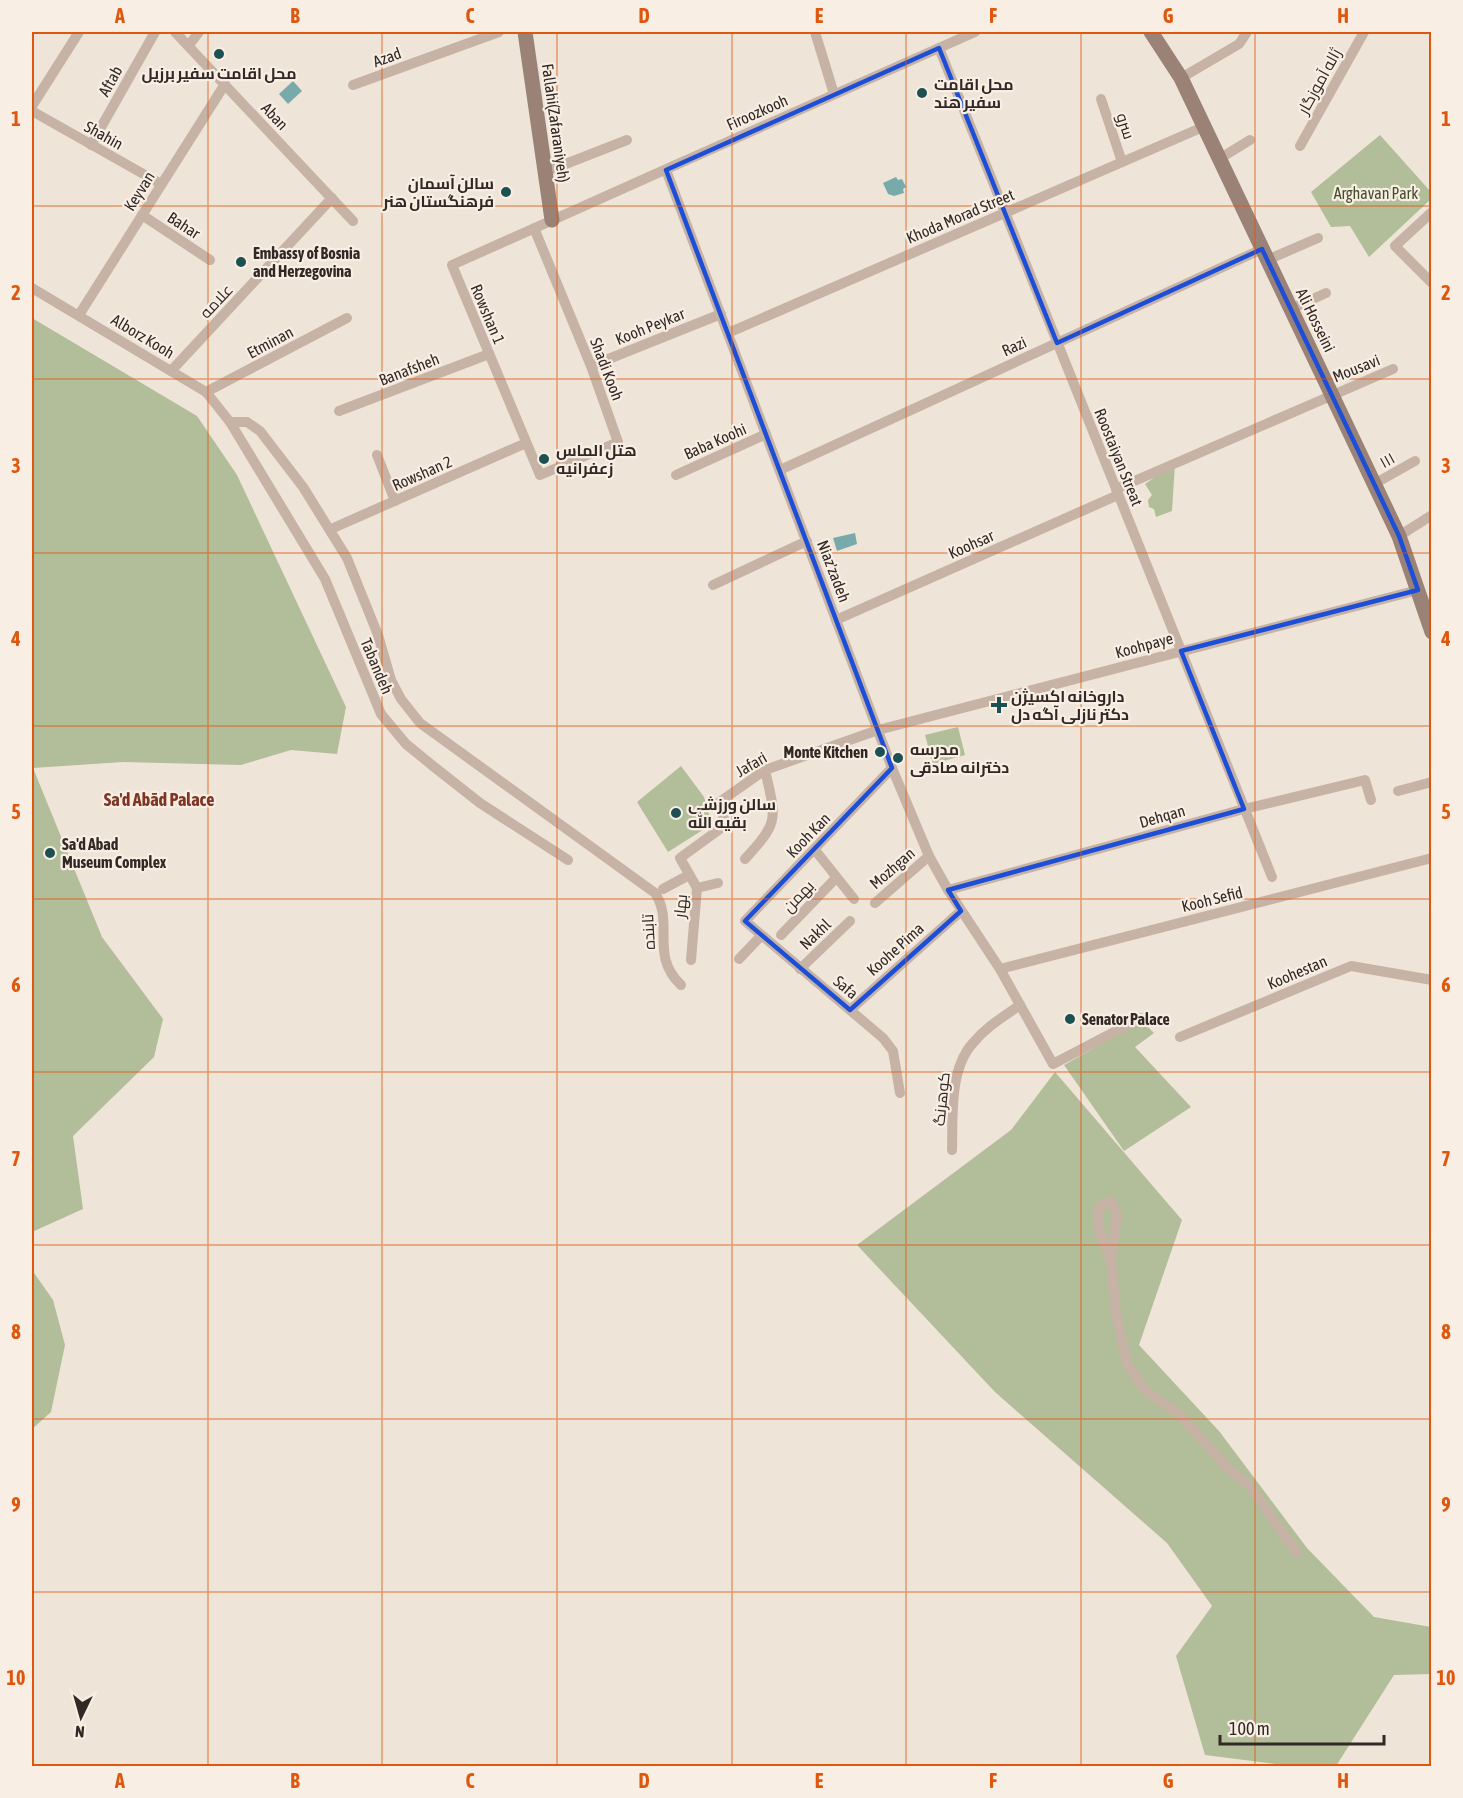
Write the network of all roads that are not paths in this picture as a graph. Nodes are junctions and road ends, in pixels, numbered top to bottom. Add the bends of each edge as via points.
1 (79, 32) edge
2 (155, 32) edge
3 (175, 32) edge
4 (199, 32) edge
5 (499, 32) edge
6 (525, 32) edge
7 (815, 32) edge
8 (975, 32) edge
9 (1151, 32) edge
10 (1246, 32) edge
11 (1364, 32) edge
12 (189, 45) junction
13 (939, 48) junction
14 (1181, 78) junction
15 (225, 84) junction
16 (353, 85) dead end
17 (834, 94) junction
18 (1101, 99) dead end
19 (32, 106) edge
20 (32, 111) edge
21 (1203, 127) junction
22 (627, 140) dead end
23 (1250, 140) dead end
24 (92, 145) junction
25 (1300, 146) dead end
26 (1219, 159) junction
27 (1122, 162) junction
28 (666, 170) junction
29 (545, 172) junction
30 (161, 184) junction
31 (332, 198) junction
32 (1431, 212) edge
33 (1005, 213) junction
34 (142, 215) junction
35 (552, 220) junction
36 (353, 221) dead end
37 (534, 228) junction
38 (1318, 238) dead end
39 (1264, 255) junction
40 (210, 260) dead end
41 (1431, 283) edge
42 (32, 288) edge
43 (1326, 293) dead end
44 (1291, 309) junction
45 (721, 314) junction
46 (79, 315) junction
47 (347, 318) dead end
48 (728, 333) junction
49 (1057, 342) junction
50 (489, 354) junction
51 (591, 366) junction
52 (1393, 369) dead end
53 (171, 371) junction
54 (206, 392) junction
55 (1331, 394) junction
56 (339, 411) dead end
57 (230, 422) junction
58 (766, 434) junction
59 (526, 443) junction
60 (377, 455) dead end
61 (1415, 461) dead end
62 (780, 470) junction
63 (676, 475) dead end
64 (540, 476) joint
65 (1374, 484) junction
66 (1117, 492) junction
67 (395, 501) junction
68 (1431, 515) edge
69 (331, 529) junction
70 (1399, 536) junction
71 (807, 541) junction
72 (713, 585) dead end
73 (1418, 590) junction
74 (836, 620) junction
75 (1431, 632) edge
76 (1181, 651) junction
77 (878, 729) junction
78 (892, 768) junction
79 (765, 770) junction
80 (1431, 782) edge
81 (1398, 792) dead end
82 (1371, 800) dead end
83 (1244, 809) junction
84 (815, 850) junction
85 (929, 856) junction
86 (680, 858) joint
87 (1431, 858) edge
88 (745, 859) dead end
89 (568, 860) dead end
90 (689, 875) junction
91 (1272, 877) dead end
92 (836, 878) junction
93 (718, 883) dead end
94 (697, 888) junction
95 (663, 889) dead end
96 (948, 890) junction
97 (854, 899) dead end
98 (875, 903) dead end
99 (961, 911) junction
100 (745, 921) joint
101 (850, 921) dead end
102 (781, 934) dead end
103 (761, 936) junction
104 (739, 959) dead end
105 (691, 960) dead end
106 (800, 969) junction
107 (1000, 969) junction
108 (1431, 980) edge
109 (681, 985) dead end
110 (1020, 1005) junction
111 (850, 1010) junction
112 (1141, 1018) dead end
113 (1180, 1037) dead end
114 (900, 1093) dead end
115 (952, 1150) dead end
116 (1111, 1259) dead end
117 (1297, 1553) dead end

1 - 19 street
2 - 24 street, Aftab
3 - 12 street, Aban
4 - 12 street
5 - 16 street, Azad
6 - 29 street, Fallahi(Zafaraniyeh)
7 - 17 street
8 - 13 street, Firoozkooh
9 - 14 street, Ali Hosseini
10 - 14 street via 1239,44
11 - 25 street, ژاله آموزگار
12 - 15 street, Aban
13 - 17 street, Firoozkooh
13 - 33 street, Roostaiyan Streat
14 - 21 street, Ali Hosseini
15 - 30 street, Keyvan
15 - 31 street, Aban
17 - 28 street, Firoozkooh
18 - 27 street, سرو
20 - 24 street, Shahin
21 - 26 street, Ali Hosseini
21 - 27 street, Khoda Morad Street
22 - 29 street
23 - 26 street
24 - 30 street, Shahin
26 - 39 street, Ali Hosseini
27 - 33 street, Khoda Morad Street
28 - 35 street, Firoozkooh
28 - 45 street, Niaz'zadeh
29 - 35 street, Fallahi(Zafaraniyeh)
30 - 34 street, Keyvan
31 - 36 street, Aban
31 - 53 street, علامه
32 - 41 street via 1395,246
33 - 48 street, Khoda Morad Street
33 - 49 street, Roostaiyan Streat
34 - 40 street, Bahar
34 - 46 street, Keyvan
35 - 37 street, Rowshan 1
37 - 50 street, Rowshan 1 via 452,265
37 - 51 street, Shadi Kooh
38 - 39 street, Razi
39 - 44 street, Ali Hosseini
39 - 49 street, Razi
42 - 46 street, Alborz Kooh
43 - 44 street
44 - 55 street, Ali Hosseini
45 - 48 street, Niaz'zadeh
45 - 51 street, Kooh Peykar
46 - 53 street, Alborz Kooh
47 - 54 street, Etminan
48 - 58 street, Niaz'zadeh
49 - 62 street, Razi
49 - 66 street, Roostaiyan Streat
50 - 56 street, Banafsheh
50 - 59 street, Rowshan 1
51 - 64 street, Shadi Kooh via 618,442
52 - 55 street, Mousavi
53 - 54 street, Alborz Kooh
54 - 57 street, Alborz Kooh
55 - 65 street, Ali Hosseini
55 - 66 street, Koohsar
57 - 69 street, تابنده via 247,422 260,431
57 - 89 street, Tabandeh via 325,579 381,714 406,744 433,766
58 - 62 street, Niaz'zadeh
58 - 63 street, Baba Koohi
59 - 64 street, Rowshan 1
59 - 67 street, Rowshan 2
60 - 67 street
61 - 65 street, ۱۱۱
62 - 71 street, Niaz'zadeh
65 - 70 street, Ali Hosseini
66 - 74 street, Koohsar
66 - 76 street, Roostaiyan Streat
67 - 69 street, Rowshan 2
68 - 70 street
69 - 109 street, تابنده via 347,558 401,699 420,723 641,881 661,901 665,962 671,976
70 - 73 street, Ali Hosseini
71 - 72 street
71 - 74 street, Niaz'zadeh
73 - 75 street, Ali Hosseini
73 - 76 street, Koohpaye
74 - 77 street, Niaz'zadeh
76 - 77 street, Koohpaye
76 - 83 street, Roostaiyan Streat
77 - 78 street, Niaz'zadeh
77 - 79 street, Jafari
78 - 84 street, Kooh Kan
78 - 85 street, Niaz'zadeh
79 - 86 street, Jafari via 718,803 724,826
79 - 88 street via 774,822
80 - 81 street
82 - 83 street, Dehqan via 1365,780
83 - 91 street, Roostaiyan Streat
83 - 96 street, Dehqan
84 - 92 street
84 - 100 street, Kooh Kan
85 - 96 street, Niaz'zadeh
85 - 98 street, Mozhgan
86 - 90 street, بهار
87 - 107 street, Kooh Sefid
90 - 94 street, بهار
90 - 95 street
92 - 97 street
92 - 102 street, بهمن
93 - 94 street
94 - 105 street, بهار
96 - 99 street, Niaz'zadeh
99 - 107 street, Niaz'zadeh
99 - 111 street, Koohe Pima
100 - 103 street, Safa
101 - 106 street, Nakhl
103 - 104 street
103 - 106 street, Safa
106 - 111 street, Safa
107 - 110 street, Niaz'zadeh
108 - 113 street, Koohestan via 1351,966
110 - 112 street, Niaz'zadeh via 1053,1064
110 - 115 street, کوهرنگ via 971,1044 960,1067
111 - 114 street, Safa via 893,1051
116 - 117 street via 1116,1313 1127,1364 1146,1391 1179,1414 1228,1468 1250,1486

